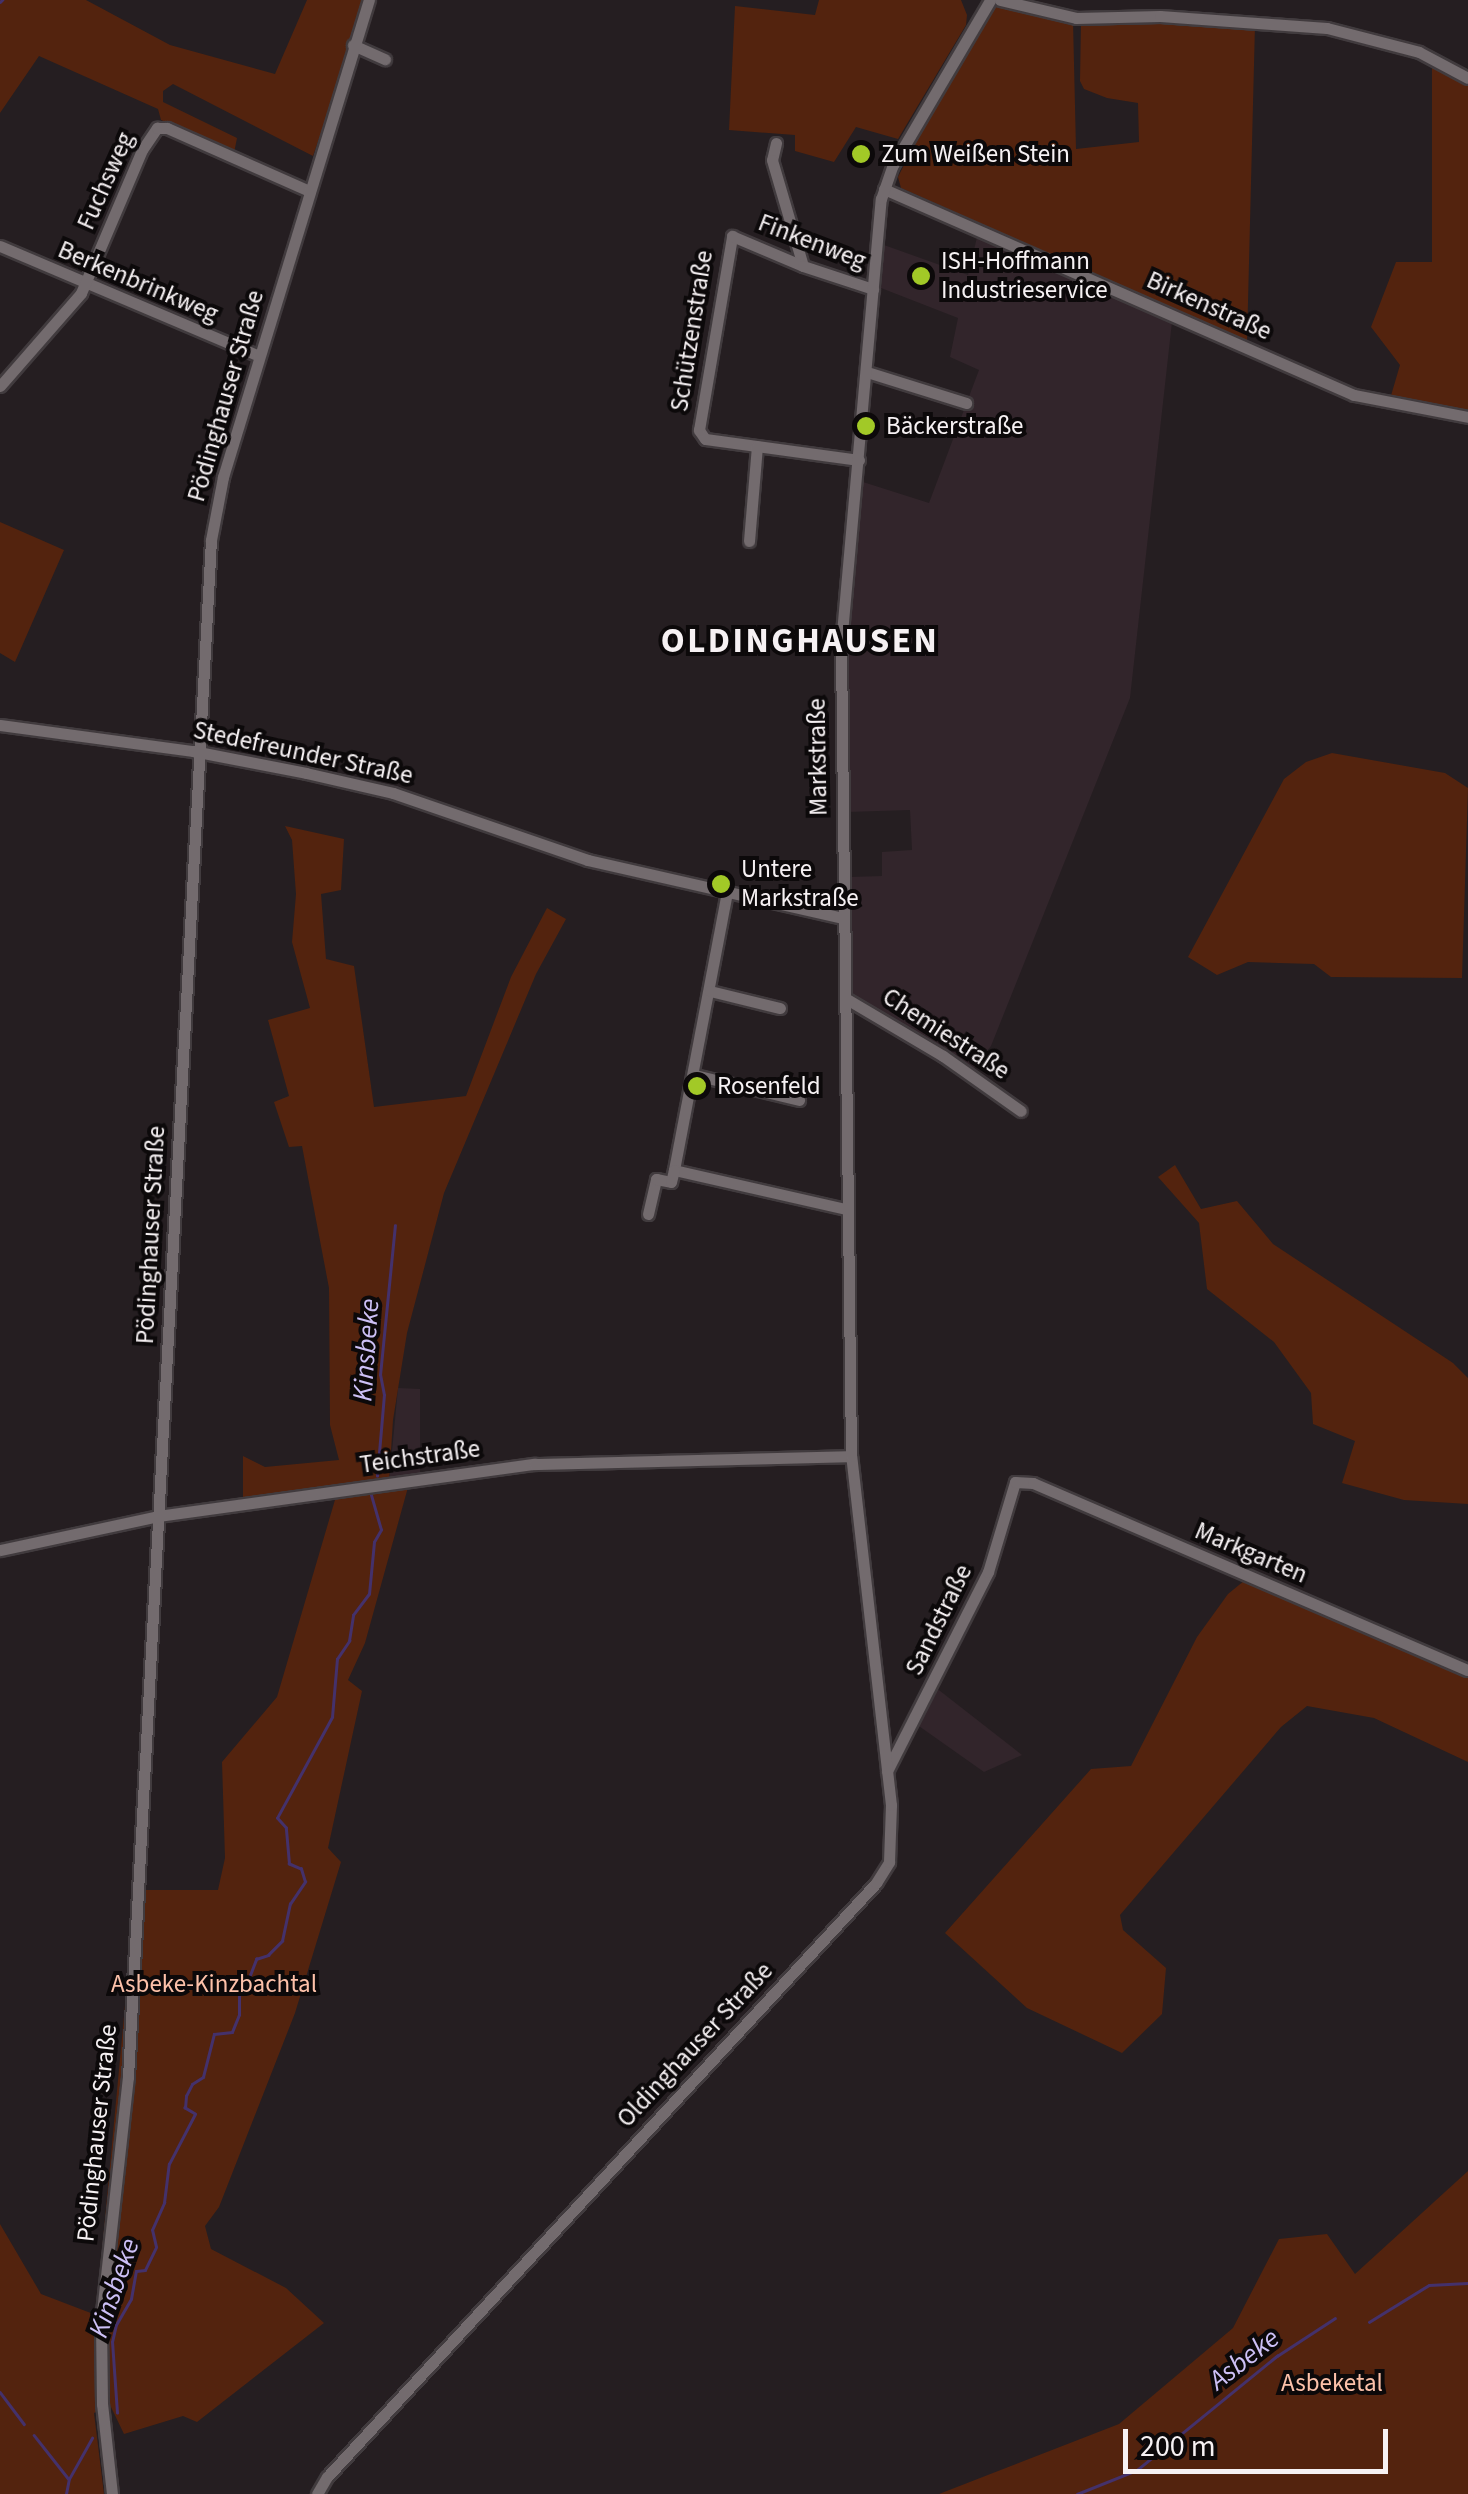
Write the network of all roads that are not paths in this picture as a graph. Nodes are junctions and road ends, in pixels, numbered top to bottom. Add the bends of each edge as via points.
1 (369, 0) edge
2 (1000, 0) edge
3 (984, 3) edge
4 (354, 45) junction
5 (386, 59) dead end
6 (1468, 78) edge
7 (776, 144) dead end
8 (884, 189) junction
9 (310, 190) junction
10 (735, 236) joint
11 (0, 246) edge
12 (803, 266) junction
13 (85, 285) junction
14 (873, 289) junction
15 (259, 356) junction
16 (868, 372) junction
17 (0, 386) edge
18 (966, 403) dead end
19 (1468, 417) edge
20 (757, 446) junction
21 (859, 460) junction
22 (749, 541) dead end
23 (0, 725) edge
24 (199, 753) junction
25 (727, 892) junction
26 (844, 918) junction
27 (710, 991) junction
28 (846, 998) junction
29 (780, 1008) dead end
30 (695, 1075) junction
31 (799, 1100) dead end
32 (1021, 1111) dead end
33 (674, 1170) junction
34 (846, 1208) junction
35 (648, 1214) dead end
36 (851, 1456) junction
37 (1015, 1482) joint
38 (158, 1516) junction
39 (858, 1544) joint
40 (0, 1550) edge
41 (1468, 1670) edge
42 (887, 1771) junction
43 (112, 2494) edge
44 (317, 2494) edge

1 - 4 street, Pödinghauser Straße
2 - 6 street via 1076,18 1160,16 1327,28 1419,52
3 - 8 street, Markstraße
4 - 5 street
4 - 9 street, Pödinghauser Straße
7 - 12 street via 772,160
8 - 14 street, Markstraße
8 - 19 street, Birkenstraße via 1354,396
9 - 13 street, Fuchsweg via 156,128
9 - 15 street, Pödinghauser Straße
10 - 12 street, Finkenweg
10 - 20 street, Schützenstraße via 729,240 702,437
11 - 13 street, Berkenbrinkweg
12 - 14 street, Finkenweg
13 - 15 street, Berkenbrinkweg
13 - 17 street, Fuchsweg
14 - 16 street, Markstraße
15 - 24 street, Pödinghauser Straße via 213,524
16 - 18 street
16 - 21 street, Markstraße
20 - 21 street
20 - 22 street
21 - 26 street, Markstraße via 840,659
23 - 24 street, Stedefreunder Straße
24 - 25 street, Stedefreunder Straße via 393,793 588,860
24 - 38 street, Pödinghauser Straße
25 - 26 street, Stedefreunder Straße
25 - 27 street
26 - 28 street, Markstraße
27 - 29 street
27 - 30 street
28 - 32 street, Chemiestraße
28 - 34 street, Markstraße
30 - 31 street
30 - 33 street
33 - 34 street
33 - 35 street via 671,1182 656,1179
34 - 36 street, Markstraße
36 - 38 street, Teichstraße via 534,1464
36 - 39 street, Markstraße
37 - 41 street, Markgarten via 1034,1483
37 - 42 street, Sandstraße via 988,1572
38 - 40 street, Teichstraße
38 - 43 street, Pödinghauser Straße via 128,2077 101,2321
39 - 42 street, Oldinghauser Straße
42 - 44 street, Oldinghauser Straße via 892,1846 876,1883

